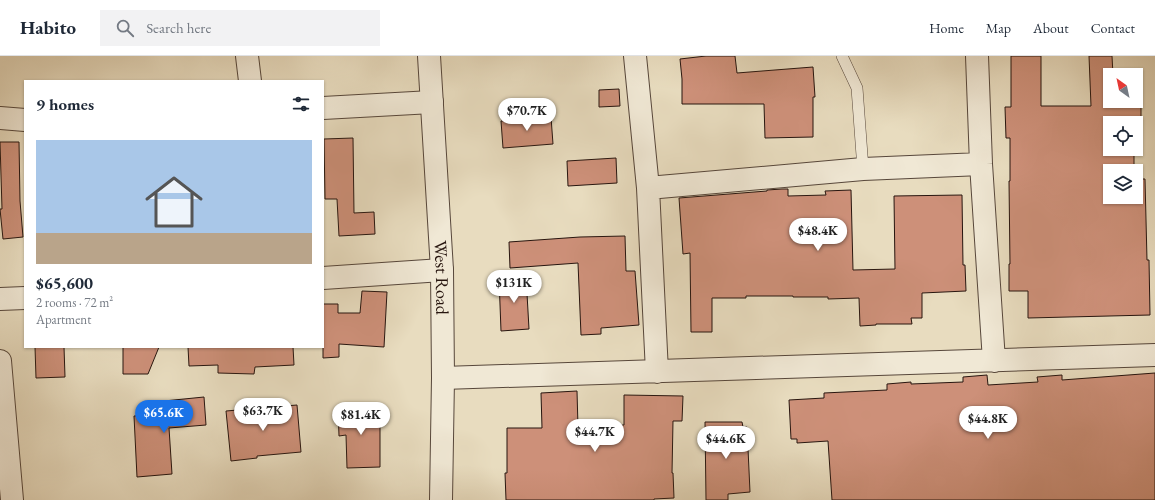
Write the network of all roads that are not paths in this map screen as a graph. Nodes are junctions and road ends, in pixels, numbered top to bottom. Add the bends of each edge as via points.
1 (248, 56) edge
2 (429, 56) edge
3 (635, 56) edge
4 (842, 56) edge
5 (977, 56) edge
6 (250, 80) edge
7 (432, 102) junction
8 (324, 108) edge
9 (0, 118) edge
10 (24, 120) edge
11 (981, 164) junction
12 (863, 169) junction
13 (648, 188) junction
14 (442, 270) junction
15 (324, 278) edge
16 (24, 298) edge
17 (0, 299) edge
18 (1155, 355) edge
19 (0, 361) edge
20 (994, 361) junction
21 (657, 372) junction
22 (443, 378) junction
23 (12, 500) edge
24 (441, 500) edge

1 - 6 street
2 - 7 street, West Road
3 - 13 street
4 - 12 lane via 857,88
5 - 11 street
7 - 8 street
7 - 14 street, West Road
9 - 10 street
11 - 12 street
11 - 20 street
12 - 13 street
13 - 21 street
14 - 15 street
14 - 22 street, West Road
16 - 17 street
18 - 20 street
19 - 23 street
20 - 21 street
21 - 22 street
22 - 24 street, West Road

